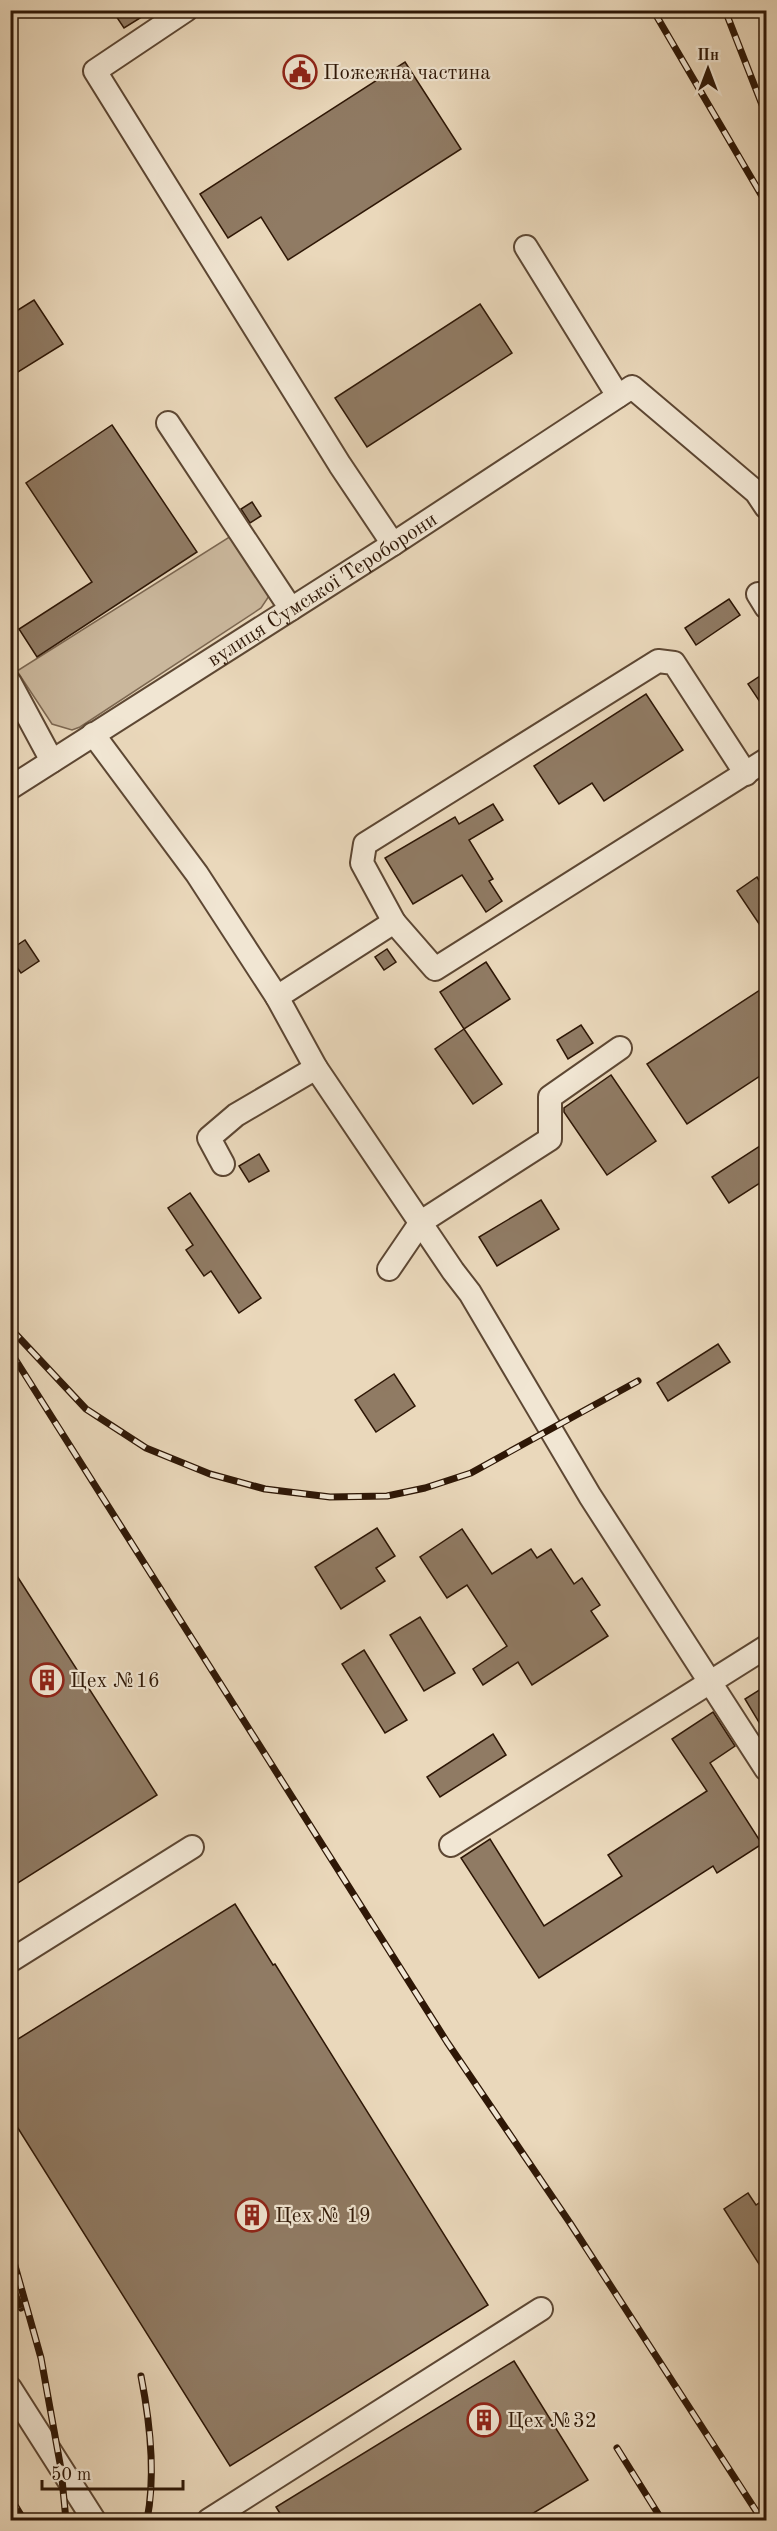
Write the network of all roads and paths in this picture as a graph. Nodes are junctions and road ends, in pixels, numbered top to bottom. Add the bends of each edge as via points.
1 (186, 10) edge
2 (526, 247) dead end
3 (625, 392) junction
4 (168, 423) dead end
5 (766, 507) edge
6 (393, 544) junction
7 (291, 609) junction
8 (10, 683) edge
9 (93, 734) junction
10 (766, 760) edge
11 (52, 761) junction
12 (746, 774) junction
13 (10, 788) edge
14 (394, 922) junction
15 (277, 997) junction
16 (620, 1048) dead end
17 (316, 1068) junction
18 (223, 1164) dead end
19 (421, 1222) junction
20 (388, 1269) dead end
21 (766, 1647) edge
22 (711, 1681) junction
23 (766, 1769) edge
24 (451, 1845) dead end
25 (192, 1847) dead end
26 (10, 1961) edge
27 (540, 2309) dead end
28 (10, 2388) edge
29 (93, 2520) edge
30 (209, 2520) edge

1 - 6 street via 95,71
2 - 3 street
3 - 5 street via 756,492
3 - 6 street, вулиця Сумської Тероборони
4 - 7 street
6 - 7 street, вулиця Сумської Тероборони
7 - 9 street, вулиця Сумської Тероборони
8 - 11 street
9 - 11 street, вулиця Сумської Тероборони
9 - 15 street via 197,874
10 - 12 street
11 - 13 street, вулиця Сумської Тероборони
12 - 14 street via 435,969
12 - 14 street via 674,663 658,661 365,844 362,863
14 - 15 street
15 - 17 street
16 - 19 street via 550,1097 550,1139
17 - 18 street via 236,1115 209,1138
17 - 19 street
19 - 20 street
19 - 22 street via 470,1293 590,1496
21 - 22 street
22 - 23 street
22 - 24 street
25 - 26 street
27 - 30 street
28 - 29 street

